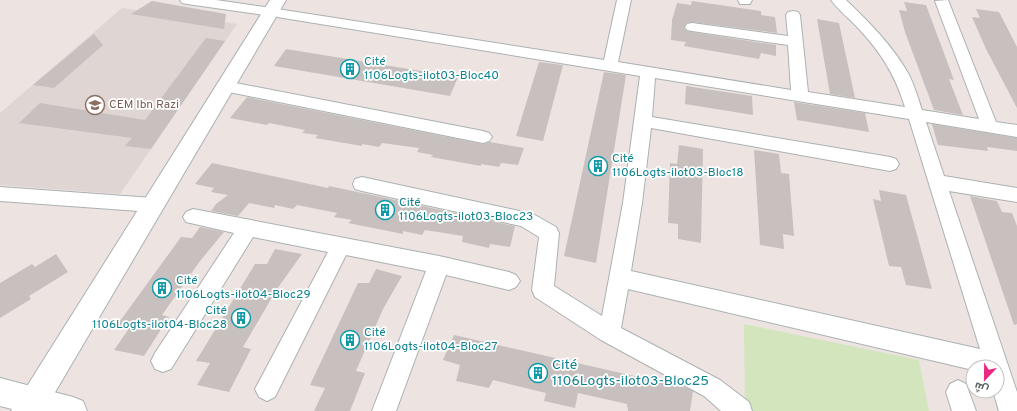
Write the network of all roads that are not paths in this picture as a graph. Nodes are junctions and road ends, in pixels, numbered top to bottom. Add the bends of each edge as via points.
1 (187, 0) edge
2 (624, 0) edge
3 (838, 0) edge
4 (942, 1) dead end
5 (275, 6) edge
6 (793, 15) dead end
7 (692, 27) dead end
8 (796, 42) junction
9 (610, 66) junction
10 (648, 72) junction
11 (225, 86) junction
12 (800, 97) junction
13 (916, 116) junction
14 (644, 121) junction
15 (990, 127) junction
16 (1017, 131) edge
17 (483, 137) dead end
18 (890, 164) dead end
19 (937, 182) junction
20 (362, 184) dead end
21 (0, 194) edge
22 (1017, 195) edge
23 (153, 205) junction
24 (193, 217) dead end
25 (248, 228) junction
26 (341, 246) junction
27 (439, 265) junction
28 (621, 278) junction
29 (509, 281) dead end
30 (609, 333) junction
31 (974, 359) edge
32 (994, 359) edge
33 (163, 361) dead end
34 (268, 389) dead end
35 (0, 392) edge
36 (1005, 392) edge
37 (30, 406) edge
38 (388, 410) edge
39 (73, 411) edge
40 (740, 411) edge
41 (1011, 411) edge

1 - 5 street
2 - 9 street
3 - 13 street via 884,49 900,73
4 - 15 street
5 - 9 street
5 - 11 street
6 - 8 street
7 - 8 street
8 - 12 street
9 - 10 street
10 - 12 street
10 - 14 street
11 - 17 street
11 - 23 street
12 - 13 street
13 - 15 street
13 - 19 street
14 - 18 street
14 - 28 street
15 - 16 street
19 - 22 street
19 - 32 street
20 - 30 street via 526,219 543,229 549,233 543,290
21 - 23 street
23 - 37 street
24 - 25 street
25 - 26 street
25 - 33 street
26 - 27 street
26 - 34 street
27 - 29 street
27 - 38 street
28 - 30 street
28 - 31 street
30 - 40 street via 712,388
35 - 37 street
36 - 41 street
37 - 39 street

